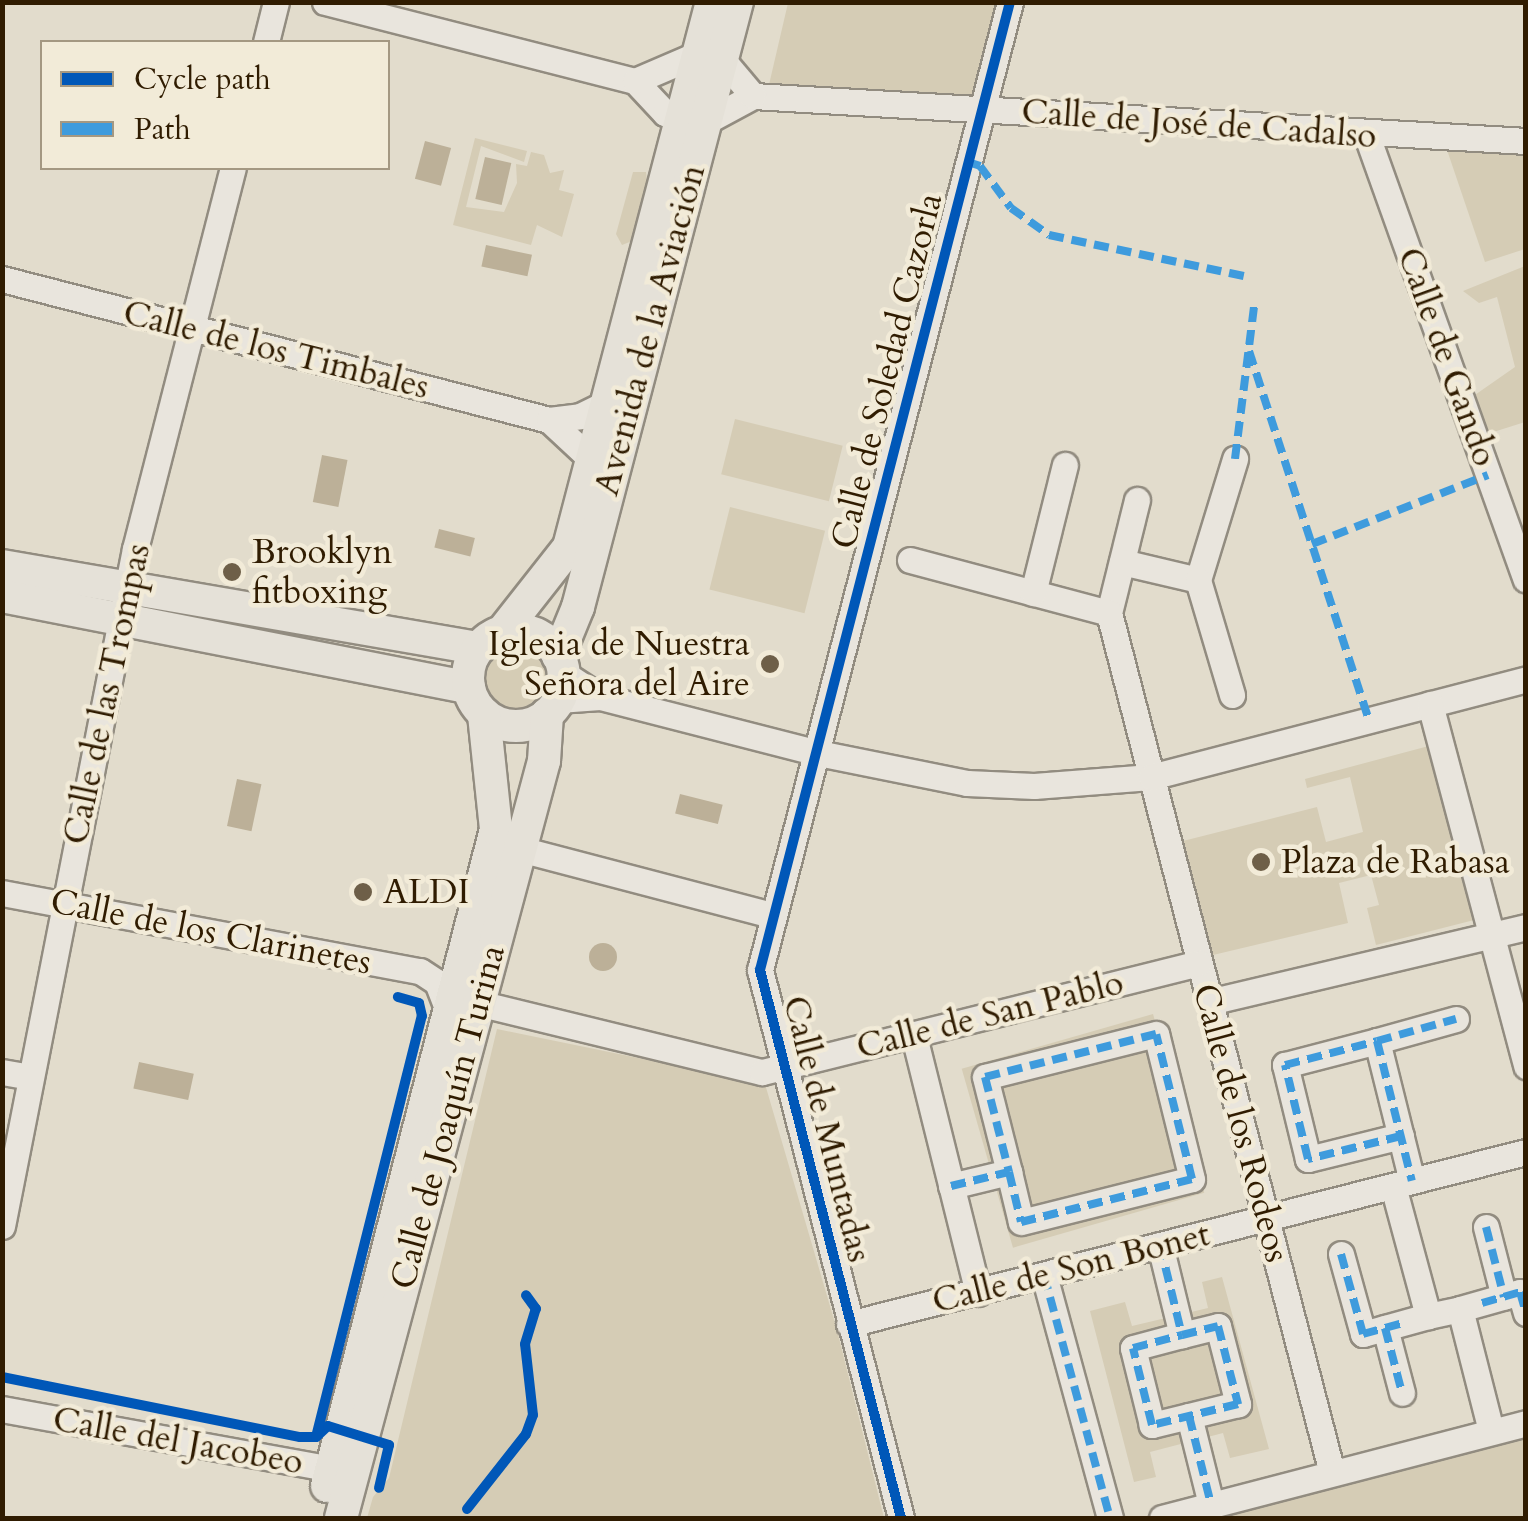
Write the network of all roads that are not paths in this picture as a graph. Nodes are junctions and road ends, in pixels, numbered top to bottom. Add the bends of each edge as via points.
1 (276, 2) edge
2 (325, 2) edge
3 (712, 2) edge
4 (737, 2) edge
5 (1010, 2) edge
6 (266, 40) edge
7 (699, 60) junction
8 (635, 81) junction
9 (754, 96) junction
10 (981, 110) junction
11 (683, 118) junction
12 (1368, 136) junction
13 (1526, 141) edge
14 (233, 170) edge
15 (2, 280) edge
16 (192, 329) junction
17 (607, 404) junction
18 (550, 420) junction
19 (1236, 459) dead end
20 (592, 460) junction
21 (1065, 465) dead end
22 (1137, 500) dead end
23 (910, 560) dead end
24 (1122, 562) junction
25 (2, 566) edge
26 (1526, 579) edge
27 (1198, 580) junction
28 (1032, 593) junction
29 (2, 596) edge
30 (124, 604) junction
31 (1109, 613) junction
32 (491, 640) junction
33 (1526, 678) edge
34 (557, 686) junction
35 (1232, 695) dead end
36 (477, 701) junction
37 (1430, 704) junction
38 (818, 754) junction
39 (1151, 777) junction
40 (520, 849) junction
41 (2, 892) edge
42 (64, 904) junction
43 (772, 915) junction
44 (1526, 927) edge
45 (1490, 935) junction
46 (466, 948) junction
47 (1199, 963) junction
48 (420, 971) junction
49 (1210, 1002) junction
50 (463, 1008) junction
51 (1456, 1019) dead end
52 (914, 1036) junction
53 (1378, 1042) junction
54 (1526, 1066) edge
55 (780, 1068) junction
56 (2, 1072) edge
57 (31, 1077) junction
58 (1401, 1136) junction
59 (1526, 1152) edge
60 (1009, 1172) junction
61 (1402, 1183) junction
62 (951, 1186) junction
63 (1266, 1218) junction
64 (2, 1226) edge
65 (1486, 1227) dead end
66 (1160, 1246) junction
67 (1340, 1254) dead end
68 (1044, 1275) junction
69 (978, 1292) junction
70 (1504, 1297) junction
71 (1460, 1310) junction
72 (1526, 1313) edge
73 (1428, 1316) junction
74 (849, 1324) junction
75 (1385, 1328) junction
76 (1182, 1335) junction
77 (1402, 1392) dead end
78 (2, 1409) edge
79 (1189, 1416) junction
80 (1526, 1422) edge
81 (1490, 1431) junction
82 (1330, 1469) junction
83 (342, 1471) junction
84 (1211, 1504) junction
85 (319, 1518) edge
86 (340, 1518) edge
87 (902, 1518) edge
88 (1110, 1518) edge
89 (1162, 1518) edge

1 - 6 street
2 - 8 street
3 - 7 main road, Avenida de la Aviación
4 - 7 main road, Avenida de la Aviación
5 - 10 street, Calle de Soledad Cazorla
7 - 8 street
7 - 9 street
7 - 11 main road, Avenida de la Aviación
8 - 11 street
9 - 10 street, Calle de José de Cadalso
9 - 11 street
10 - 12 street, Calle de José de Cadalso
10 - 38 street, Calle de Soledad Cazorla
11 - 17 main road, Avenida de la Aviación
11 - 34 main road, Avenida de la Aviación
12 - 13 street, Calle de José de Cadalso
12 - 26 street, Calle de Gando
14 - 16 street, Calle de las Trompas
15 - 16 street, Calle de los Timbales
16 - 18 street, Calle de los Timbales
16 - 30 street, Calle de las Trompas
17 - 18 street, Calle de los Timbales
17 - 20 main road, Avenida de la Aviación
18 - 20 street, Calle de los Timbales
19 - 27 street
20 - 32 main road, Avenida de la Aviación via 560,566
21 - 28 street
22 - 24 street
23 - 28 street, Calle de Soledad Cazorla
24 - 27 street
24 - 31 street
25 - 30 main road
27 - 35 street
28 - 31 street, Calle de Soledad Cazorla
29 - 30 main road
30 - 32 main road
30 - 36 main road
30 - 42 street, Calle de las Trompas
31 - 39 street, Calle de los Rodeos
32 - 34 main road via 529,632
32 - 36 main road
33 - 37 street
34 - 36 main road via 522,725
34 - 38 street
34 - 40 main road, Calle de Joaquín Turina
36 - 46 main road, Calle de Joaquín Turina via 498,816
37 - 39 street
37 - 45 street
38 - 39 street via 967,783 1034,786
38 - 43 street, Calle de Muntadas
39 - 47 street, Calle de los Rodeos
40 - 43 street
40 - 50 main road, Calle de Joaquín Turina
41 - 42 street, Calle de los Clarinetes
42 - 48 street, Calle de los Clarinetes
42 - 57 street, Calle de las Trompas
43 - 55 street, Calle de Muntadas via 760,970
44 - 45 street
45 - 49 street
45 - 54 street
46 - 48 street, Calle de los Clarinetes via 452,961
46 - 50 main road, Calle de Joaquín Turina
47 - 49 street, Calle de los Rodeos
47 - 52 street, Calle de San Pablo
48 - 50 street, Calle de los Clarinetes
49 - 63 street, Calle de los Rodeos
50 - 55 street, Calle de San Pablo via 762,1072
50 - 83 main road, Calle de Joaquín Turina
51 - 53 street
52 - 55 street, Calle de San Pablo
52 - 62 street
53 - 58 street
53 - 58 street via 1284,1065 1308,1159
55 - 74 street, Calle de Muntadas
56 - 57 street
57 - 64 street, Calle de las Trompas
58 - 61 street
59 - 61 street, Calle de Son Bonet
60 - 60 street via 1021,1222 1192,1179 1156,1034 985,1077
60 - 62 street
61 - 63 street, Calle de Son Bonet
61 - 73 street
62 - 69 street
63 - 66 street, Calle de Son Bonet
63 - 82 street, Calle de los Rodeos
65 - 70 street
66 - 68 street, Calle de Son Bonet
66 - 76 street
67 - 75 street via 1363,1334
68 - 69 street, Calle de Son Bonet
68 - 88 street
69 - 74 street, Calle de Son Bonet
70 - 71 street
70 - 72 street via 1520,1292
71 - 73 street
71 - 81 street
73 - 75 street
74 - 87 street, Calle de Muntadas
75 - 77 street
76 - 79 street via 1218,1326 1238,1404
76 - 79 street via 1133,1348 1152,1425
78 - 83 street, Calle del Jacobeo
79 - 84 street
80 - 81 street
81 - 82 street
82 - 84 street
83 - 85 main road, Calle de Joaquín Turina
83 - 86 main road, Calle de Joaquín Turina
84 - 89 street

